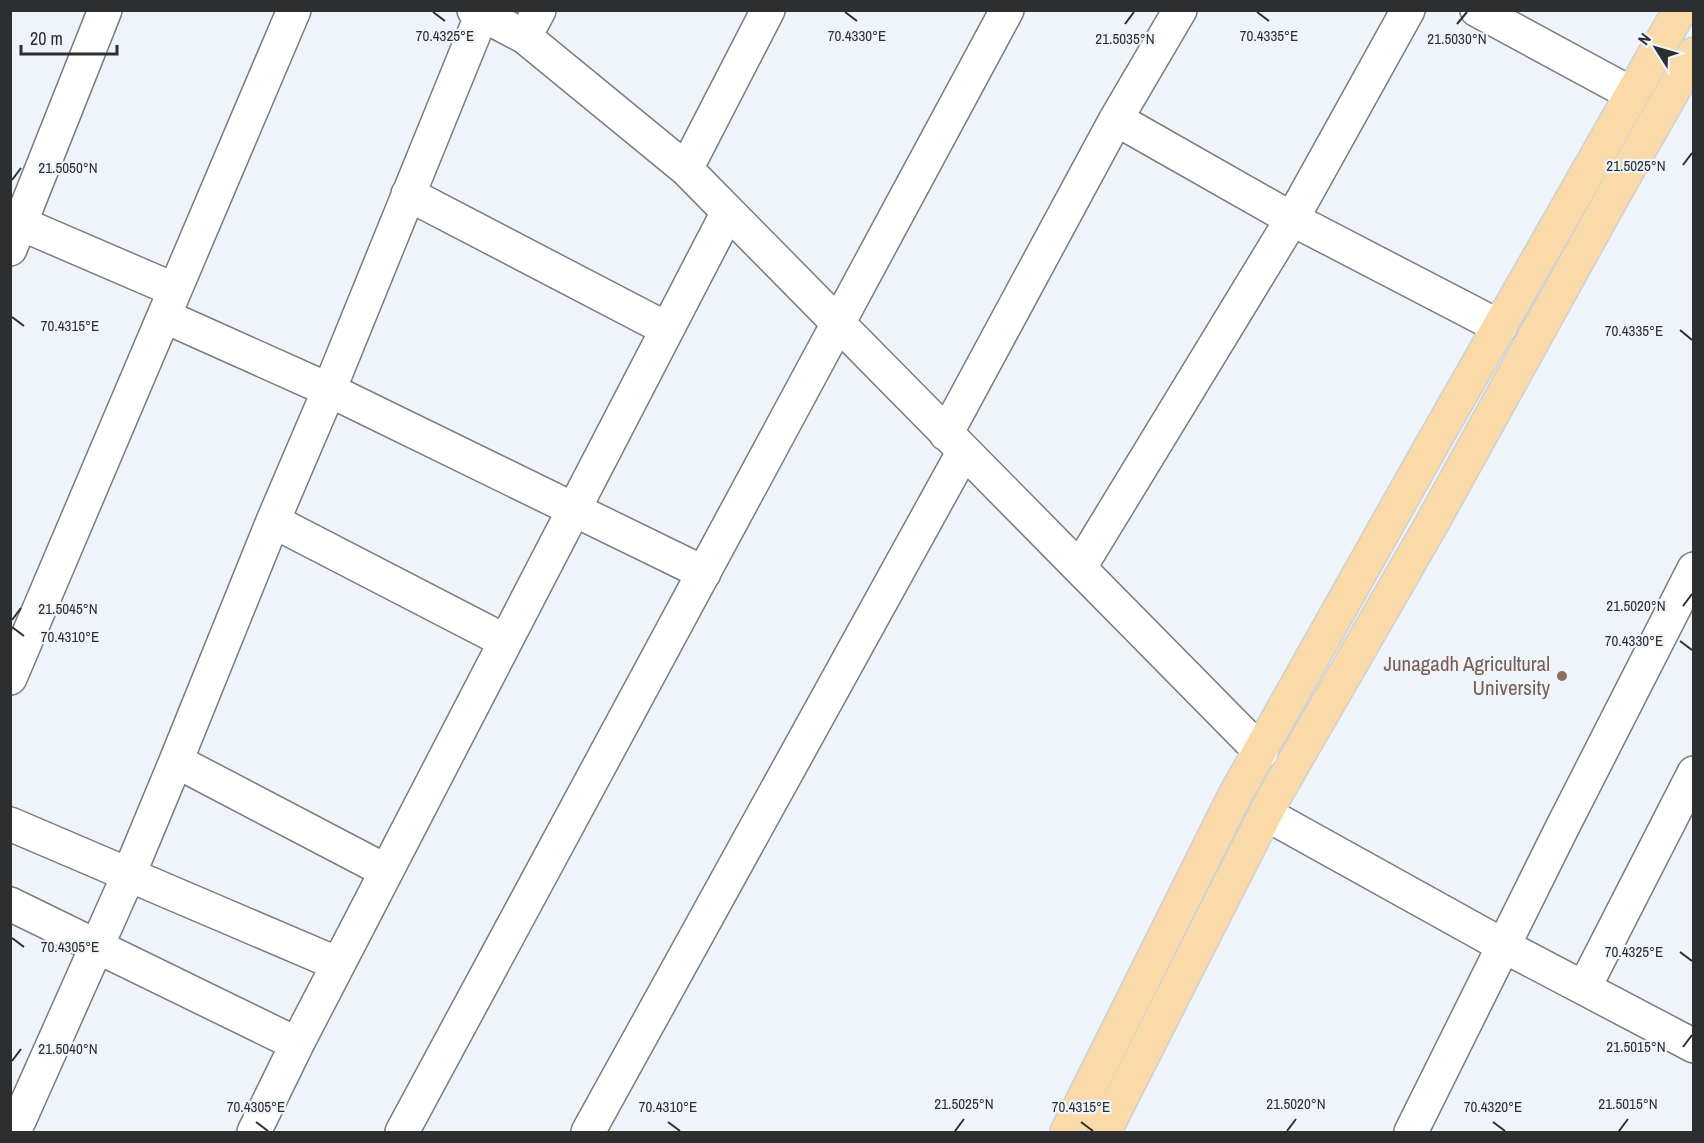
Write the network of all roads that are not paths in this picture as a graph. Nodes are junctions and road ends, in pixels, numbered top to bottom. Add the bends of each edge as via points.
1 (105, 10) edge
2 (294, 10) edge
3 (768, 10) edge
4 (1007, 10) edge
5 (1180, 10) edge
6 (1407, 10) edge
7 (1477, 10) edge
8 (1680, 10) edge
9 (478, 12) edge
10 (532, 24) edge
11 (1694, 54) edge
12 (1632, 94) junction
13 (1116, 119) junction
14 (686, 169) junction
15 (408, 194) junction
16 (728, 212) junction
17 (1292, 219) junction
18 (14, 230) edge
19 (170, 303) junction
20 (838, 324) junction
21 (1500, 327) junction
22 (667, 329) junction
23 (328, 390) junction
24 (955, 442) junction
25 (573, 510) junction
26 (273, 521) junction
27 (1080, 567) junction
28 (1694, 569) edge
29 (704, 573) junction
30 (506, 640) junction
31 (10, 678) edge
32 (1261, 752) junction
33 (176, 761) junction
34 (1694, 773) edge
35 (1266, 814) junction
36 (10, 824) edge
37 (386, 871) junction
38 (129, 874) junction
39 (10, 904) edge
40 (96, 946) junction
41 (1504, 946) junction
42 (338, 964) junction
43 (1584, 988) junction
44 (297, 1044) junction
45 (1694, 1046) edge
46 (1109, 1131) edge
47 (14, 1132) edge
48 (254, 1132) edge
49 (402, 1132) edge
50 (588, 1132) edge
51 (1067, 1132) edge
52 (1411, 1132) edge

1 - 18 street
2 - 19 street
3 - 14 street
4 - 20 street
5 - 13 street
6 - 17 street
7 - 12 street
8 - 12 main road
9 - 10 street
9 - 15 street
10 - 14 street
11 - 35 main road
12 - 21 main road
13 - 17 street
13 - 24 street
14 - 16 street
15 - 22 street
15 - 23 street
16 - 20 street
16 - 22 street
17 - 21 street
17 - 27 street
18 - 19 street
19 - 23 street
19 - 31 street
20 - 24 street
20 - 29 street
21 - 32 main road
22 - 25 street
23 - 25 street
23 - 26 street
24 - 27 street
24 - 50 street
25 - 29 street
25 - 30 street
26 - 30 street
26 - 33 street
27 - 32 street
28 - 41 street
29 - 49 street
30 - 37 street
32 - 51 main road via 1234,797
33 - 37 street
33 - 38 street
34 - 43 street
35 - 41 street
35 - 46 main road
36 - 38 street
37 - 42 street
38 - 40 street
38 - 42 street
39 - 40 street
40 - 44 street
40 - 47 street
41 - 43 street
41 - 52 street
42 - 44 street
43 - 45 street
44 - 48 street

